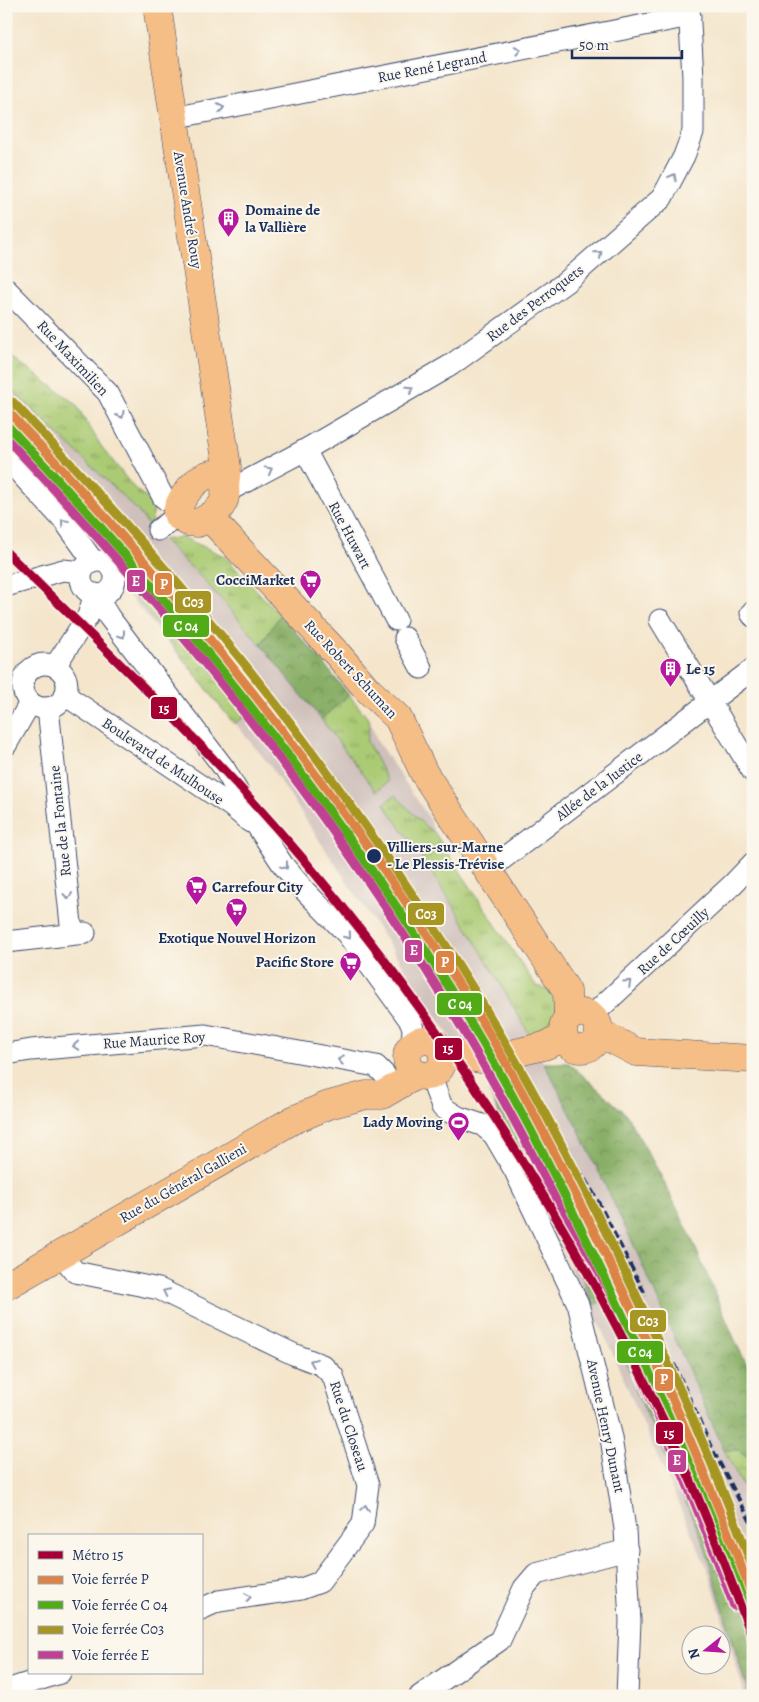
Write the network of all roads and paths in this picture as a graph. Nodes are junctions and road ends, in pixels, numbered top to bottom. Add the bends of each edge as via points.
1 (158, 6) edge
2 (689, 11) edge
3 (173, 118) junction
4 (6, 289) edge
5 (305, 450) junction
6 (6, 458) edge
7 (217, 485) junction
8 (209, 517) junction
9 (171, 518) junction
10 (103, 563) junction
11 (6, 586) edge
12 (95, 594) junction
13 (660, 620) dead end
14 (55, 666) junction
15 (421, 668) dead end
16 (753, 668) edge
17 (65, 696) junction
18 (709, 702) junction
19 (39, 706) junction
20 (6, 745) edge
21 (753, 772) edge
22 (258, 828) junction
23 (753, 863) edge
24 (488, 870) junction
25 (6, 942) edge
26 (583, 1028) junction
27 (6, 1054) edge
28 (753, 1059) edge
29 (425, 1063) junction
30 (385, 1076) junction
31 (366, 1094) junction
32 (61, 1254) junction
33 (6, 1286) edge
34 (627, 1550) junction
35 (202, 1609) edge
36 (57, 1674) edge
37 (12, 1688) edge
38 (420, 1696) edge
39 (627, 1696) edge

1 - 3 main road, Avenue André Rouy
3 -> 2 street, Rue René Legrand
5 -> 2 street, Rue des Perroquets via 451,365 566,282 662,198 693,132
3 - 7 main road, Avenue André Rouy via 218,414 214,436
4 -> 9 street, Rue Maximilien via 108,393
7 -> 5 street, Rue des Perroquets
5 - 15 street, Rue Huwart
10 -> 6 street
7 - 8 main road via 220,507
7 - 9 main road via 184,497
8 - 9 main road via 198,523
8 - 24 main road, Rue Robert Schuman via 327,642 363,685 398,718 424,773
10 - 11 street
10 - 12 street via 84,586
10 - 12 street via 116,574 114,586 105,594
12 - 14 street via 88,616
12 -> 22 street via 224,768
13 - 18 street
14 - 17 street via 64,676
14 - 19 street via 41,664 28,671 22,684 23,691
16 - 18 street, Allée de la Justice
17 - 19 street via 55,706
17 - 22 street, Boulevard de Mulhouse via 231,806
18 - 21 street
18 - 24 street, Allée de la Justice
19 - 20 street
19 -> 25 street, Rue de la Fontaine via 79,934
22 -> 29 street, Avenue Henry Dunant via 291,875 347,934 411,1022
26 -> 23 street, Rue de Cœuilly
24 - 26 main road, Rue Robert Schuman via 567,991
26 - 28 main road via 636,1052
26 - 29 main road via 544,1046 486,1060
30 -> 27 street, Rue Maurice Roy via 376,1066 205,1035
29 - 30 main road, Rue du Général Gallieni
29 - 31 main road, Rue du Général Gallieni via 382,1095
29 - 34 street, Avenue Henry Dunant via 442,1107 458,1118 482,1125 494,1135 516,1171 578,1304 611,1438
30 - 31 main road, Rue du Général Gallieni
31 - 32 main road, Rue du Général Gallieni via 293,1120
32 - 33 main road, Rue du Général Gallieni
35 -> 32 street, Rue du Closeau via 219,1601 301,1589 320,1582 363,1524 368,1485 333,1376 322,1365 159,1289 75,1272
34 - 38 street via 536,1574 524,1588 500,1640
34 - 39 street, Avenue Henry Dunant via 630,1621
36 - 37 street

